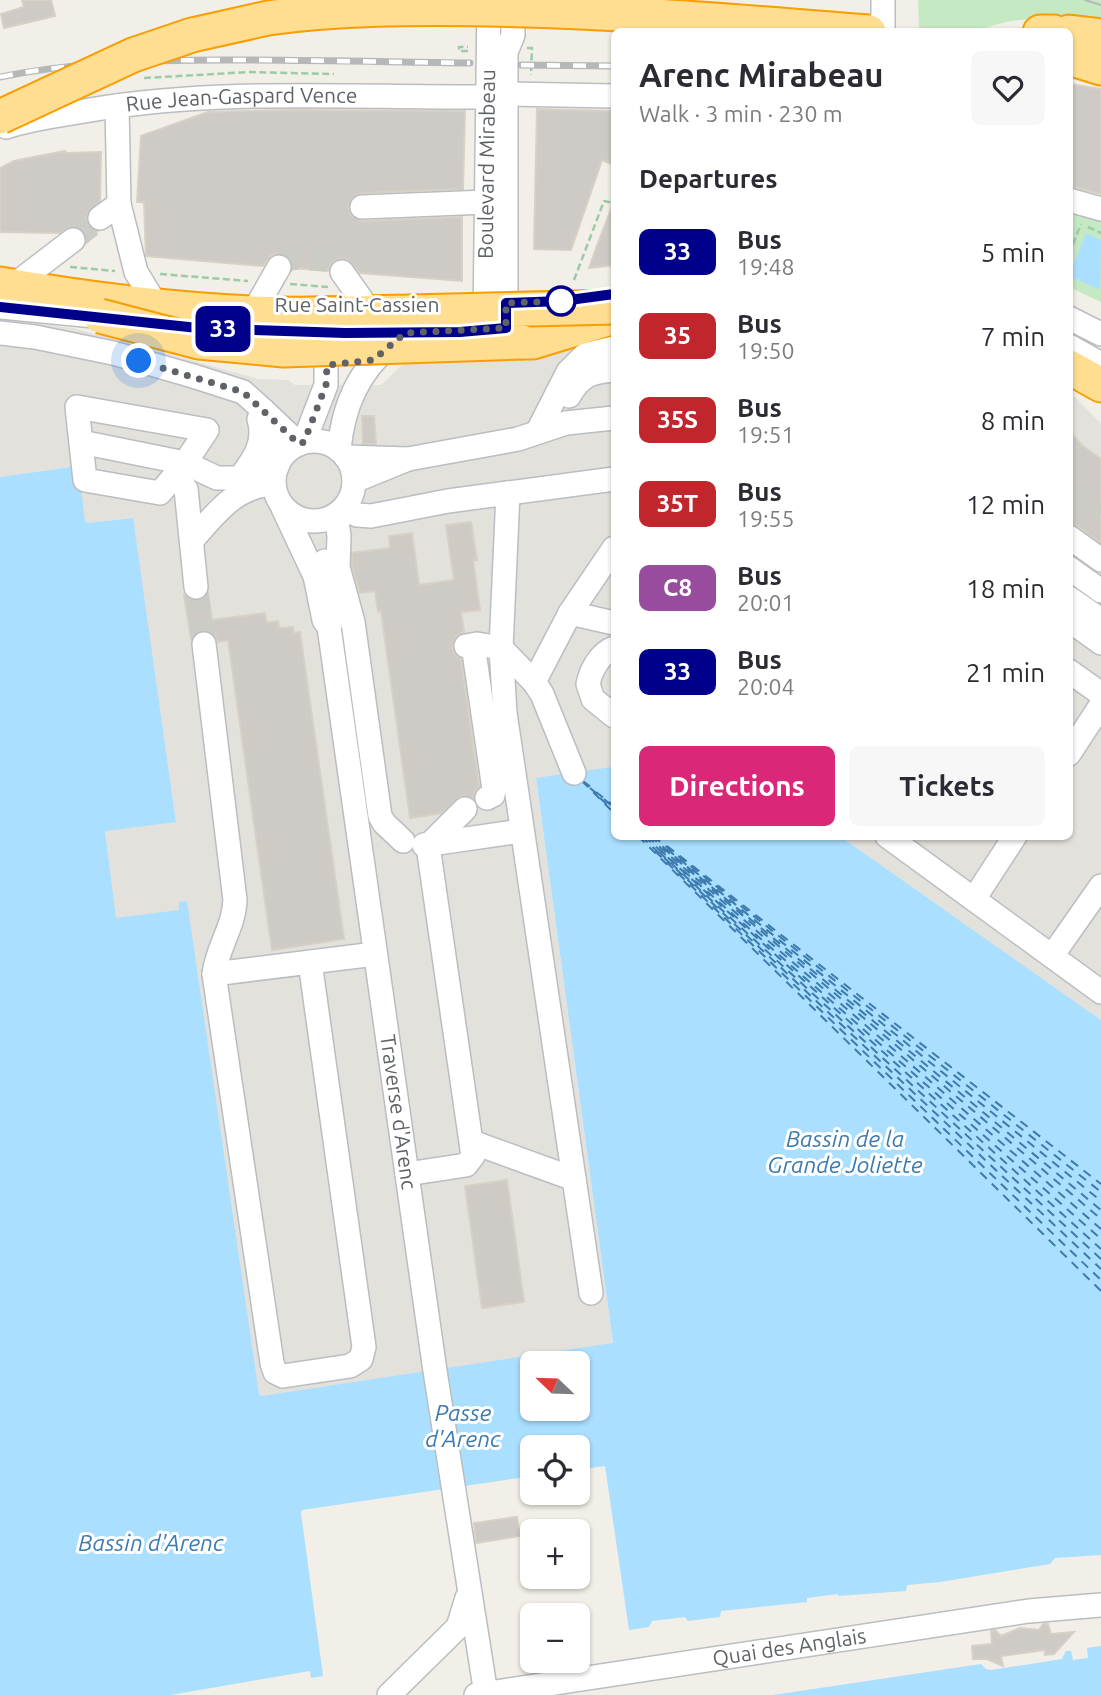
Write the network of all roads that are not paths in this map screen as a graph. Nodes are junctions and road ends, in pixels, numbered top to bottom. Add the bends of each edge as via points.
1 (489, 0) edge
2 (513, 0) edge
3 (883, 0) edge
4 (816, 28) edge
5 (883, 28) edge
6 (1073, 37) edge
7 (1092, 58) edge
8 (496, 96) junction
9 (611, 96) edge
10 (117, 106) junction
11 (0, 117) edge
12 (0, 129) edge
13 (486, 202) junction
14 (120, 204) junction
15 (362, 207) dead end
16 (100, 218) tunnel mouth
17 (73, 240) tunnel mouth
18 (275, 275) road end
19 (5, 286) edge
20 (611, 294) edge
21 (150, 295) junction
22 (67, 304) junction
23 (258, 304) junction
24 (495, 304) junction
25 (0, 307) edge
26 (611, 307) edge
27 (100, 316) junction
28 (611, 317) edge
29 (611, 318) edge
30 (1073, 320) edge
31 (496, 329) junction
32 (0, 333) edge
33 (405, 333) junction
34 (1101, 334) edge
35 (1073, 348) edge
36 (373, 360) junction
37 (606, 360) edge
38 (1101, 364) edge
39 (327, 365) junction
40 (1073, 369) edge
41 (1101, 385) edge
42 (258, 405) junction
43 (611, 418) edge
44 (546, 429) junction
45 (81, 442) junction
46 (301, 443) junction
47 (342, 453) junction
48 (408, 459) junction
49 (180, 470) junction
50 (229, 478) junction
51 (278, 479) junction
52 (611, 479) edge
53 (354, 481) junction
54 (508, 493) junction
55 (339, 512) junction
56 (191, 529) junction
57 (1073, 540) edge
58 (611, 552) edge
59 (1073, 556) edge
60 (1101, 560) edge
61 (1073, 571) edge
62 (1101, 576) edge
63 (318, 585) junction
64 (196, 587) tunnel mouth
65 (1101, 591) edge
66 (1073, 600) edge
67 (331, 604) junction
68 (570, 613) junction
69 (1101, 620) edge
70 (611, 622) edge
71 (1073, 623) edge
72 (329, 627) junction
73 (1101, 643) edge
74 (204, 644) tunnel mouth
75 (501, 648) junction
76 (611, 649) edge
77 (1073, 674) edge
78 (534, 682) junction
79 (1101, 694) edge
80 (1101, 705) edge
81 (611, 714) edge
82 (1073, 748) edge
83 (574, 773) dead end
84 (488, 797) dead end
85 (465, 809) dead end
86 (522, 831) junction
87 (359, 833) junction
88 (893, 840) edge
89 (1012, 840) edge
90 (403, 841) junction
91 (428, 846) junction
92 (1101, 886) edge
93 (974, 899) junction
94 (375, 954) junction
95 (1052, 956) junction
96 (310, 962) junction
97 (214, 974) junction
98 (1101, 992) edge
99 (472, 1142) junction
100 (407, 1174) junction
101 (574, 1179) junction
102 (591, 1293) dead end
103 (468, 1595) junction
104 (1101, 1605) edge
105 (486, 1694) edge
106 (389, 1695) edge
107 (476, 1695) edge

1 - 8 street, Boulevard Mirabeau
2 - 8 street, Boulevard Mirabeau via 513,35
3 - 5 street
4 - 11 highway, bridge via 526,10 411,8 300,14 223,27 159,46
6 - 7 highway
8 - 9 street, Rue Jean-Gaspard Vence
8 - 10 street, Rue Jean-Gaspard Vence via 223,97
8 - 13 street, Boulevard Mirabeau
8 - 24 street, Boulevard Mirabeau
10 - 12 street, Rue Jean-Gaspard Vence
10 - 14 street
13 - 15 street
13 - 24 street, Boulevard Mirabeau
14 - 16 street
14 - 21 street via 136,272
17 - 19 street via 43,265
18 - 23 street
19 - 21 street, Rue Saint-Cassien
19 - 22 highway
20 - 24 street, Rue Saint-Cassien
21 - 23 street, Rue Saint-Cassien
22 - 25 street, Rue Saint-Cassien
22 - 26 highway, bridge via 281,314
22 - 27 street, Rue Saint-Cassien
22 - 39 street via 105,329 195,354
23 - 24 street, Rue Saint-Cassien via 354,289 400,308
24 - 31 street, Boulevard Mirabeau
27 - 29 highway, bridge via 199,342 284,350 533,342
27 - 33 street, Rue Saint-Cassien via 198,328
28 - 31 street, Rue Saint-Cassien
30 - 34 street
31 - 33 street, Rue Saint-Cassien
32 - 42 street via 113,353 243,392
33 - 36 street
35 - 38 street
36 - 39 street
36 - 47 street via 357,385 340,429
37 - 44 street via 577,383
39 - 46 street via 326,385
40 - 41 highway
42 - 46 street
42 - 50 street via 262,439 258,452
42 - 51 street, Traverse d'Arenc
43 - 44 street
44 - 48 street via 491,445
45 - 49 street
45 - 49 street via 85,480 160,493
45 - 49 street via 77,407 207,430
46 - 47 street via 316,441
46 - 51 street via 288,451
47 - 48 street
47 - 53 street
48 - 53 street
49 - 50 street
49 - 56 street
50 - 51 street
50 - 56 street
51 - 55 street via 290,514 313,521
51 - 56 street via 236,495
51 - 63 street, Traverse d'Arenc
52 - 54 street
53 - 55 street, Traverse d'Arenc via 349,501
54 - 55 street via 371,516
54 - 75 street
55 - 67 street, Traverse d'Arenc via 325,542
55 - 90 street via 338,567 353,622 380,816
56 - 64 street
57 - 60 street
58 - 68 street
59 - 62 street
61 - 65 street
63 - 67 street
63 - 72 street, Traverse d'Arenc
66 - 69 street
67 - 72 street, Traverse d'Arenc
68 - 70 street
68 - 78 street
71 - 73 street
72 - 87 street, Traverse d'Arenc
74 - 97 street via 234,900 232,925
75 - 78 street
75 - 84 street via 470,645 494,789
75 - 86 street
76 - 81 street via 595,666 587,684 593,699
77 - 79 street
78 - 83 street
80 - 82 street
85 - 91 street
86 - 91 street
86 - 101 street
87 - 90 street
87 - 94 street, Traverse d'Arenc
88 - 93 street
89 - 93 street
90 - 91 street
91 - 99 street
92 - 95 street
93 - 95 street
94 - 96 street
94 - 100 street, Traverse d'Arenc
95 - 98 street
96 - 97 street
96 - 97 street via 364,1347 361,1359 350,1366 288,1376 273,1370
99 - 100 street via 473,1156 466,1165
99 - 101 street
100 - 103 street, Traverse d'Arenc
101 - 102 street
103 - 105 street, Traverse d'Arenc
103 - 106 street, Traverse d'Arenc via 457,1627
104 - 105 street, Quai des Anglais via 1029,1611
105 - 107 street, Quai des Anglais

